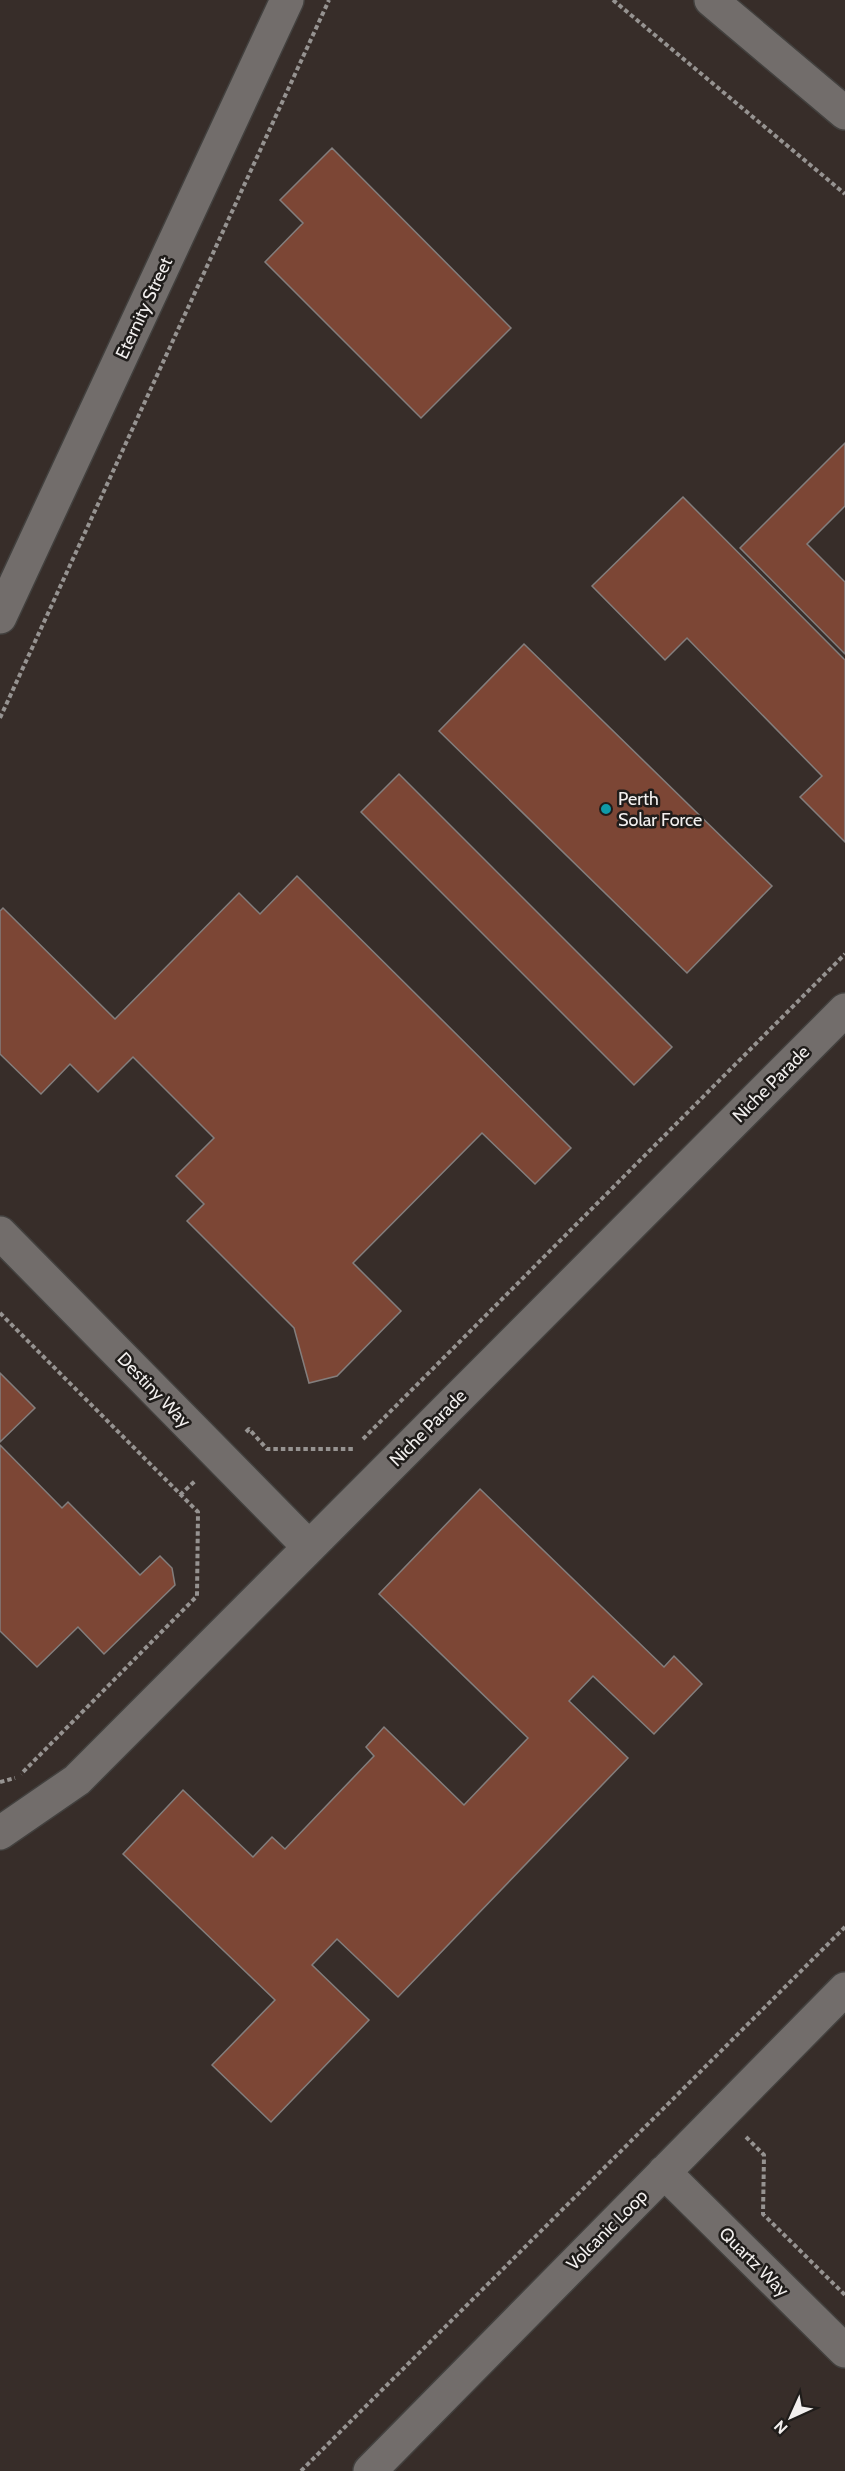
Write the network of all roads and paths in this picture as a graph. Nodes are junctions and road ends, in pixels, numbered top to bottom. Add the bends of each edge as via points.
1 (287, 0) edge
2 (329, 0) edge
3 (613, 0) edge
4 (711, 0) edge
5 (845, 112) edge
6 (845, 194) edge
7 (0, 617) edge
8 (0, 718) edge
9 (845, 954) edge
10 (845, 1010) edge
11 (0, 1233) edge
12 (0, 1313) edge
13 (220, 1457) junction
14 (180, 1495) junction
15 (309, 1547) junction
16 (0, 1782) edge
17 (0, 1833) edge
18 (845, 1927) edge
19 (845, 1989) edge
20 (690, 2082) junction
21 (722, 2113) junction
22 (664, 2172) junction
23 (845, 2295) edge
24 (845, 2352) edge
25 (301, 2471) edge
26 (370, 2471) edge

1 - 7 street, Eternity Street
2 - 8 path
3 - 6 path
4 - 5 street
9 - 13 path via 352,1450 267,1449 249,1429
10 - 15 street, Niche Parade
11 - 13 street, Destiny Way
12 - 14 path
13 - 14 path
13 - 15 street, Destiny Way
14 - 16 path via 198,1512 197,1596 16,1778
15 - 17 street, Niche Parade via 76,1780
18 - 20 path
19 - 21 street, Volcanic Loop
20 - 21 path
20 - 25 path
21 - 22 street, Volcanic Loop
21 - 23 path via 764,2155 763,2214
22 - 24 street, Quartz Way
22 - 26 street, Volcanic Loop

